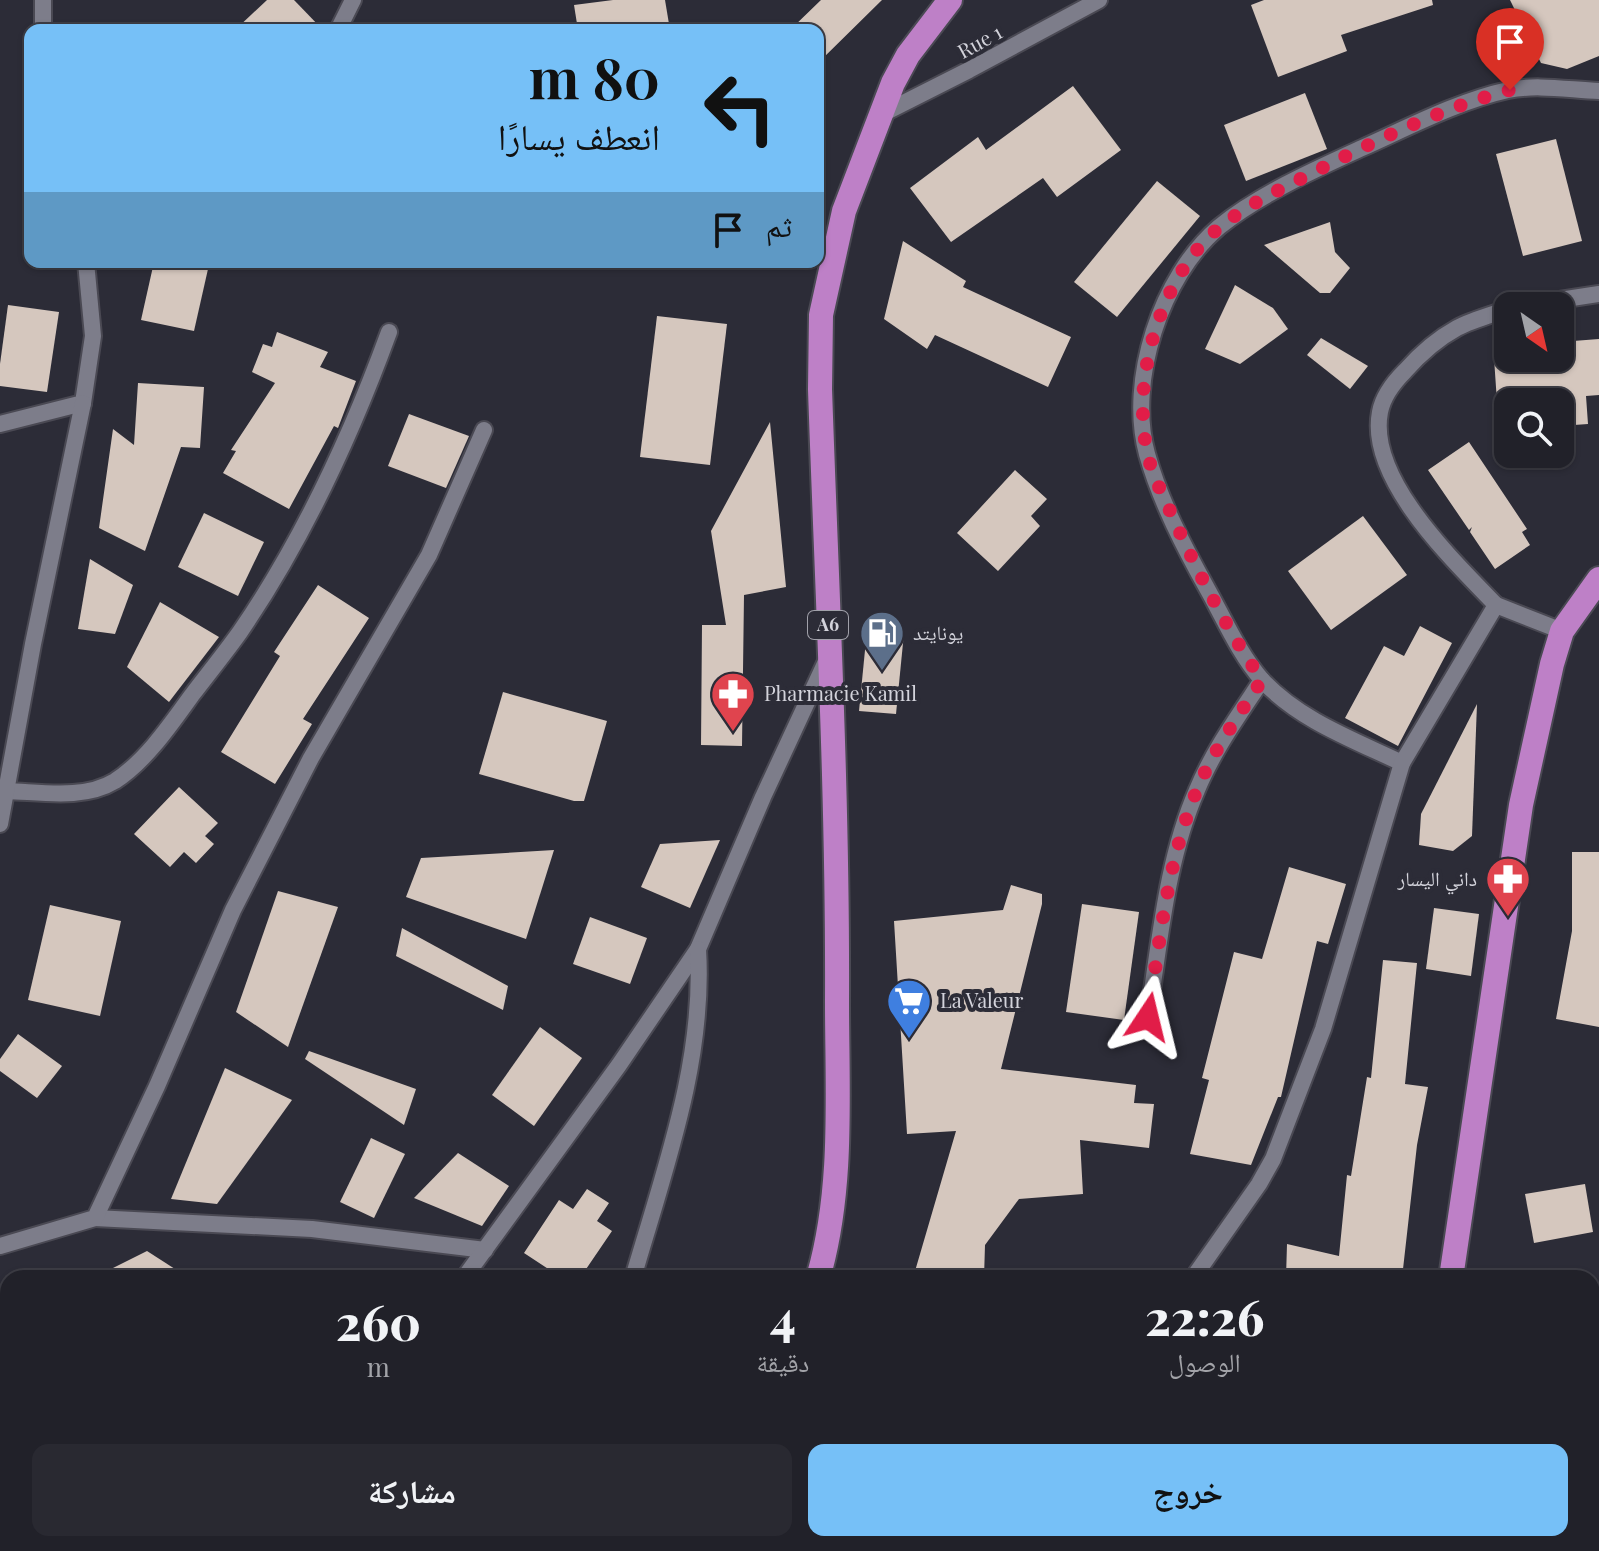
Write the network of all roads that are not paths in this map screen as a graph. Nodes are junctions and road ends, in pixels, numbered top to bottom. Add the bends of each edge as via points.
1 (43, 0) edge
2 (353, 0) edge
3 (950, 0) edge
4 (1099, 0) edge
5 (43, 24) edge
6 (341, 24) edge
7 (1599, 91) edge
8 (879, 115) junction
9 (87, 268) edge
10 (1599, 294) edge
11 (1574, 298) edge
12 (1494, 314) edge
13 (389, 332) dead end
14 (83, 403) junction
15 (0, 424) edge
16 (484, 430) dead end
17 (1599, 579) edge
18 (1496, 605) junction
19 (1562, 631) junction
20 (829, 656) junction
21 (1262, 680) junction
22 (1402, 763) junction
23 (7, 791) junction
24 (0, 824) edge
25 (698, 949) junction
26 (1148, 1017) dead end
27 (95, 1218) junction
28 (0, 1246) edge
29 (485, 1250) junction
30 (470, 1270) edge
31 (635, 1270) edge
32 (820, 1270) edge
33 (1199, 1270) edge
34 (1452, 1270) edge

1 - 5 street
2 - 6 street
3 - 8 highway, A6 via 908,55
4 - 8 street, Rue 1
7 - 21 street via 1510,90 1421,122 1260,200 1219,228 1176,279 1151,342 1143,385 1146,451 1199,575
8 - 20 highway, A6 via 844,211 821,315
9 - 14 street via 93,336
10 - 11 street
12 - 18 street via 1439,339 1395,383 1380,411 1384,456 1401,492 1439,544
13 - 23 street via 348,438 290,550 240,631 176,717 114,782 92,791
14 - 15 street
14 - 23 street
16 - 27 street via 429,555 311,758 233,910
17 - 19 highway
18 - 19 street
18 - 22 street
19 - 34 highway via 1521,805
20 - 25 street
20 - 32 highway, A6 via 837,937 836,1164 829,1241
21 - 22 street via 1318,723
21 - 26 street via 1206,770 1185,821
22 - 33 street via 1323,1029 1291,1116 1259,1184
23 - 24 street
25 - 29 street
25 - 31 street via 698,1005 687,1082
27 - 28 street
27 - 29 street via 312,1229
29 - 30 street

